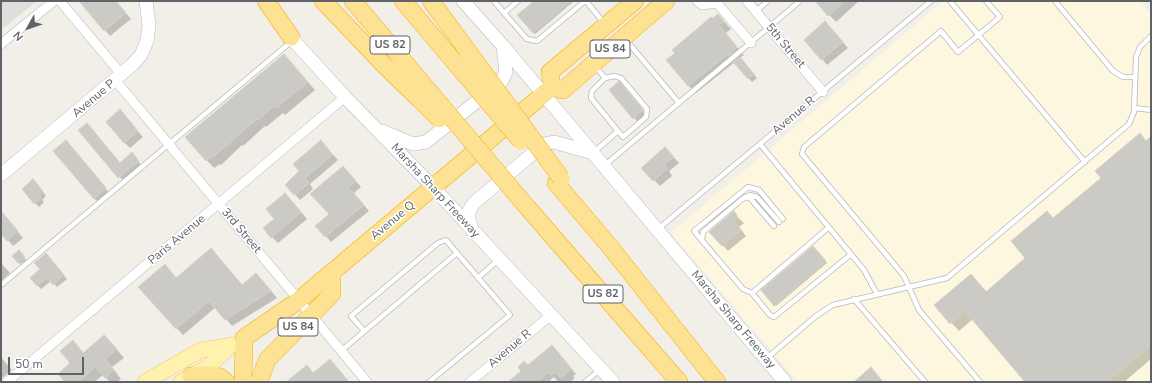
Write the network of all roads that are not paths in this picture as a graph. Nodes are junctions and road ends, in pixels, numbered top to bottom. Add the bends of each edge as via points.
1 (54, 1) edge
2 (60, 1) edge
3 (146, 1) edge
4 (257, 1) edge
5 (266, 1) edge
6 (322, 1) edge
7 (353, 1) edge
8 (403, 1) edge
9 (431, 1) edge
10 (463, 1) edge
11 (494, 1) edge
12 (518, 1) edge
13 (586, 1) edge
14 (635, 1) edge
15 (666, 1) edge
16 (697, 1) edge
17 (747, 1) edge
18 (768, 1) edge
19 (800, 1) edge
20 (931, 1) edge
21 (950, 1) edge
22 (986, 1) edge
23 (1055, 1) edge
24 (756, 12) junction
25 (504, 13) junction
26 (605, 25) junction
27 (769, 27) junction
28 (978, 35) junction
29 (1151, 36) edge
30 (624, 38) junction
31 (292, 39) junction
32 (751, 43) junction
33 (1, 44) edge
34 (503, 46) junction
35 (594, 64) junction
36 (1135, 77) junction
37 (119, 78) junction
38 (605, 78) junction
39 (548, 91) junction
40 (823, 92) junction
41 (423, 94) junction
42 (345, 97) junction
43 (679, 103) junction
44 (1134, 108) junction
45 (1151, 110) edge
46 (376, 129) junction
47 (618, 131) junction
48 (168, 144) junction
49 (760, 144) junction
50 (593, 153) junction
51 (1085, 162) junction
52 (604, 166) junction
53 (1, 175) edge
54 (559, 181) junction
55 (433, 187) junction
56 (745, 198) junction
57 (219, 205) junction
58 (774, 226) dead end
59 (828, 228) junction
60 (472, 230) junction
61 (657, 230) junction
62 (702, 240) junction
63 (457, 252) junction
64 (850, 254) junction
65 (498, 260) junction
66 (332, 273) junction
67 (478, 278) junction
68 (1, 285) edge
69 (909, 288) junction
70 (752, 293) junction
71 (877, 294) junction
72 (854, 299) junction
73 (299, 300) junction
74 (311, 315) junction
75 (550, 316) junction
76 (364, 332) junction
77 (244, 338) junction
78 (228, 346) junction
79 (341, 351) junction
80 (766, 359) junction
81 (601, 370) junction
82 (186, 379) edge
83 (7, 382) edge
84 (145, 382) edge
85 (226, 382) edge
86 (243, 382) edge
87 (259, 382) edge
88 (367, 382) edge
89 (429, 382) edge
90 (470, 382) edge
91 (585, 382) edge
92 (613, 382) edge
93 (679, 382) edge
94 (717, 382) edge
95 (785, 382) edge
96 (925, 382) edge
97 (980, 382) edge

1 - 33 street
2 - 37 street, 3rd Street
3 - 37 main road, Avenue P via 149,25 147,41 141,55
4 - 31 main road, Marsha Sharp Freeway
5 - 31 highway
6 - 41 highway via 386,67
7 - 41 highway, US 82
8 - 54 highway, US 82, bridge
9 - 54 highway, bridge
10 - 34 main road, Marsha Sharp Freeway
11 - 25 lane
12 - 25 lane
13 - 25 lane via 538,41 527,39
13 - 26 lane
14 - 26 highway, US 84
15 - 30 highway, US 84
16 - 32 street via 702,5 717,3
17 - 24 street, 5th Street
18 - 24 lane
19 - 27 lane
20 - 40 lane, Avenue R
21 - 28 lane
22 - 28 lane via 1000,17
23 - 36 lane via 1114,71 1123,77
24 - 27 street, 5th Street
26 - 39 highway, US 84 via 550,72
27 - 32 lane
27 - 40 street, 5th Street
28 - 51 lane
28 - 69 lane via 958,52 941,31 804,147 803,157 904,276
29 - 36 lane via 1137,52
30 - 35 highway, US 84
30 - 43 lane
31 - 42 main road, Marsha Sharp Freeway
31 - 48 lane
32 - 43 lane
34 - 39 main road, Marsha Sharp Freeway
34 - 46 main road via 506,72 501,82 426,142 414,144
35 - 38 lane
35 - 39 highway, US 84 via 563,90
36 - 44 lane
37 - 48 street, 3rd Street
37 - 53 main road, Avenue P
38 - 47 lane via 592,91 591,98
38 - 47 lane via 621,78 647,109 646,117 623,137
39 - 50 main road, Marsha Sharp Freeway
39 - 55 highway, Avenue Q / US 84
40 - 49 lane, Avenue R
41 - 93 highway, US 82, bridge via 527,207
42 - 46 main road, Marsha Sharp Freeway
42 - 57 street, Paris Avenue
43 - 52 lane
44 - 45 lane
44 - 51 lane via 1133,118 1129,124
46 - 55 main road, Marsha Sharp Freeway
47 - 50 lane
48 - 57 street, 3rd Street
48 - 68 lane
49 - 59 lane
49 - 61 lane, Avenue R
50 - 52 main road, Marsha Sharp Freeway
50 - 60 main road via 554,142 544,144 474,203 469,211
51 - 69 lane via 947,278
52 - 61 main road, Marsha Sharp Freeway
54 - 94 highway, US 82
55 - 60 main road, Marsha Sharp Freeway
55 - 66 highway, Avenue Q / US 84
56 - 58 lane via 750,198
56 - 62 lane via 703,232
56 - 62 lane via 750,195 757,197 781,220 759,190 748,187 694,231
57 - 73 street, 3rd Street
57 - 83 street, Paris Avenue
59 - 64 lane
59 - 70 lane
60 - 65 main road, Marsha Sharp Freeway
61 - 80 main road, Marsha Sharp Freeway
62 - 70 lane via 743,289
63 - 67 lane
63 - 76 lane
63 - 76 lane via 446,240 438,243 351,316
64 - 70 lane via 774,317
64 - 71 lane via 864,270
65 - 67 lane
65 - 75 main road, Marsha Sharp Freeway
66 - 73 highway, Avenue Q / US 84
66 - 74 highway, US 84 via 332,294
67 - 89 lane via 510,315
69 - 71 lane
69 - 97 lane via 919,310
71 - 72 lane
72 - 80 lane via 828,307
72 - 96 lane
73 - 74 street, 3rd Street
73 - 77 highway, Avenue Q / US 84
74 - 79 street, 3rd Street
74 - 87 highway, US 84 via 267,360
75 - 81 main road, Marsha Sharp Freeway
75 - 90 street, Avenue R
76 - 79 lane
77 - 78 main road, Avenue Q
77 - 86 highway
78 - 82 main road, Avenue Q via 208,367
78 - 84 main road, Avenue Q via 201,350
79 - 88 street, 3rd Street
80 - 95 main road, Marsha Sharp Freeway
81 - 91 lane
81 - 92 main road, Marsha Sharp Freeway
82 - 85 highway via 212,375

